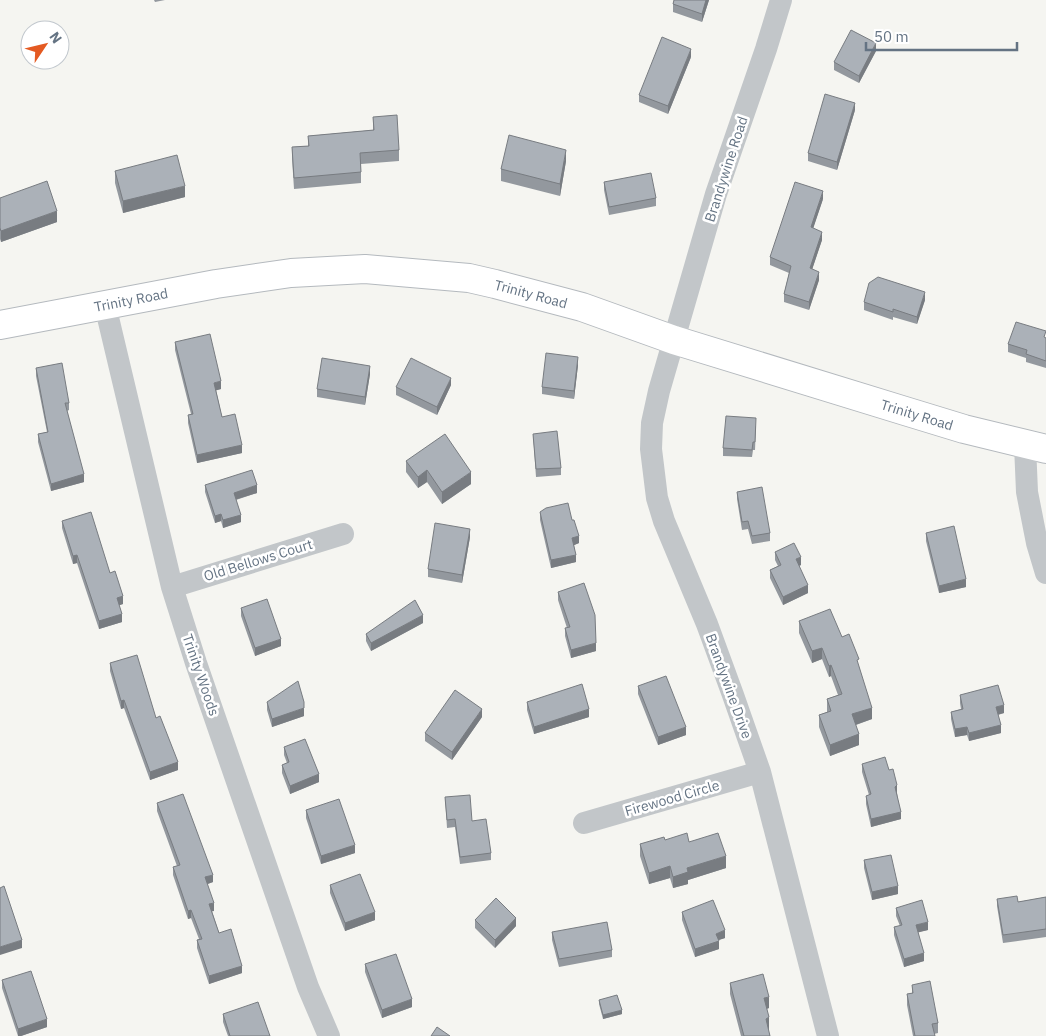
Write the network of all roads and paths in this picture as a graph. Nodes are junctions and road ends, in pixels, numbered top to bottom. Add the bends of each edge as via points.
1 (781, 0) edge
2 (105, 305) junction
3 (0, 325) edge
4 (674, 340) junction
5 (1035, 447) edge
6 (343, 534) dead end
7 (1046, 573) edge
8 (172, 586) junction
9 (760, 772) junction
10 (584, 824) dead end
11 (329, 1036) edge
12 (828, 1036) edge

1 - 4 street, Brandywine Road via 716,194
2 - 3 main road, Trinity Road
2 - 4 main road, Trinity Road via 291,273 389,270 469,278 495,284 582,307
2 - 8 street, Trinity Woods
4 - 5 main road, Trinity Road
4 - 9 street, Brandywine Drive via 652,423 651,449 657,498
5 - 7 street via 1028,492
6 - 8 street, Old Bellows Court
8 - 11 street, Trinity Woods via 308,987
9 - 10 street, Firewood Circle
9 - 12 street, Brandywine Drive

